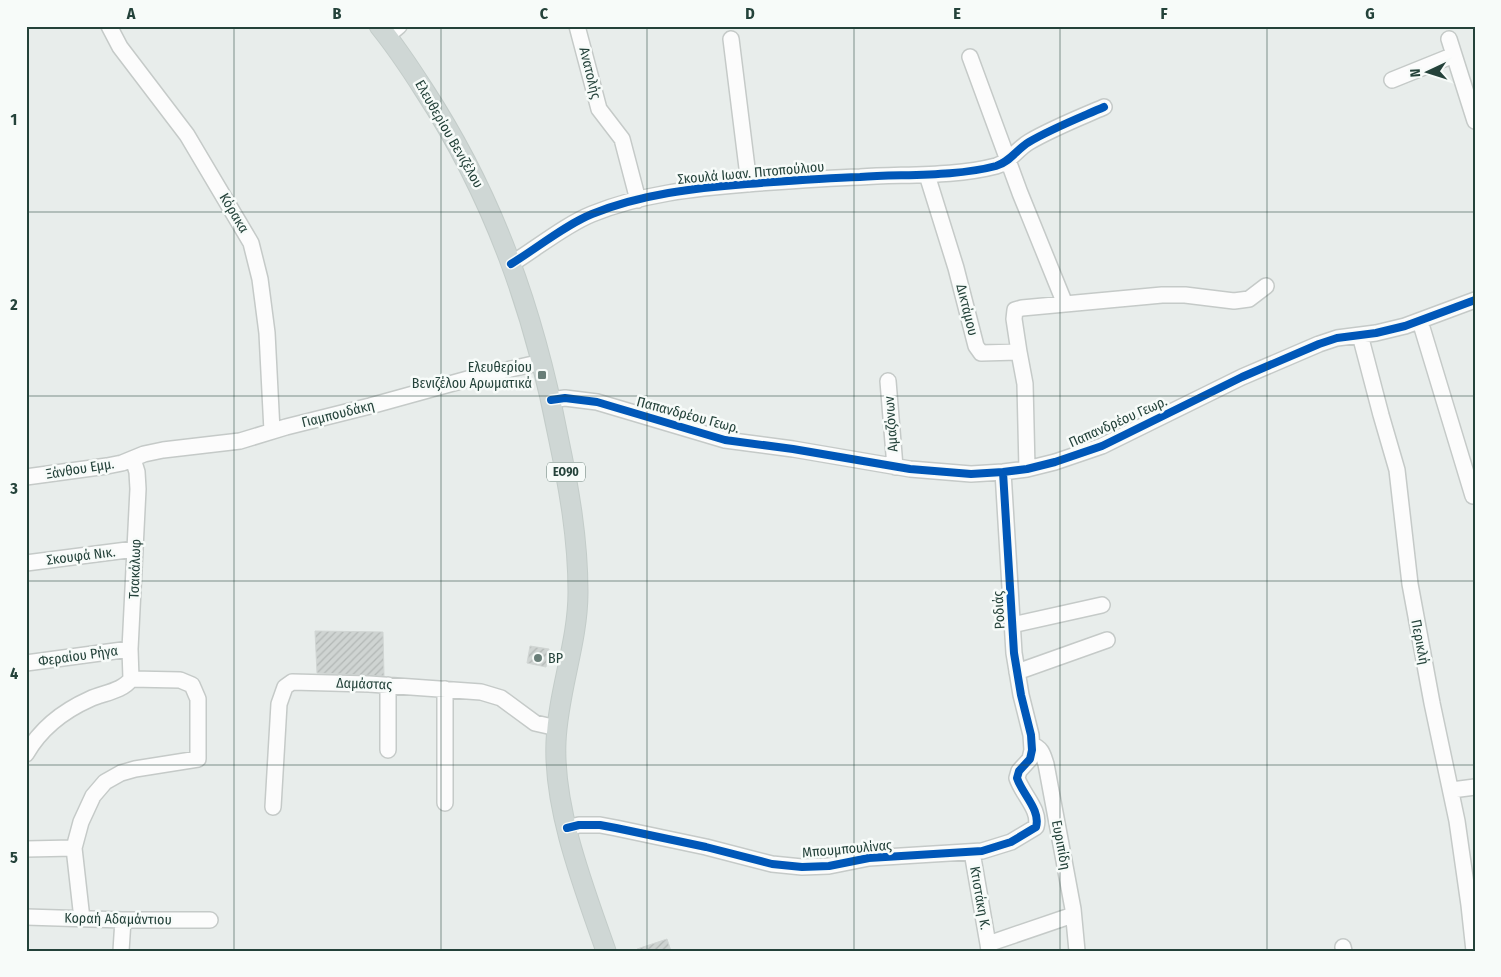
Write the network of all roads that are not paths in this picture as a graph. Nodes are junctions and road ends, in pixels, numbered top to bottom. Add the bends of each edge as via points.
1 (109, 26) edge
2 (578, 26) edge
3 (388, 30) edge
4 (731, 38) dead end
5 (1449, 39) dead end
6 (1454, 55) junction
7 (970, 57) dead end
8 (1392, 80) dead end
9 (1104, 107) dead end
10 (1475, 121) edge
11 (1008, 161) junction
12 (927, 175) junction
13 (749, 184) junction
14 (638, 200) junction
15 (512, 264) junction
16 (1266, 286) dead end
17 (1475, 300) edge
18 (1065, 304) junction
19 (1420, 321) junction
20 (1360, 336) junction
21 (1019, 352) junction
22 (542, 362) junction
23 (888, 381) dead end
24 (551, 400) junction
25 (272, 431) junction
26 (133, 459) junction
27 (895, 467) junction
28 (1027, 469) junction
29 (1003, 472) junction
30 (26, 477) edge
31 (1472, 496) dead end
32 (136, 549) junction
33 (26, 563) edge
34 (1102, 605) dead end
35 (1012, 625) junction
36 (1107, 640) dead end
37 (130, 649) junction
38 (26, 663) edge
39 (1017, 672) junction
40 (131, 679) junction
41 (388, 685) junction
42 (445, 689) junction
43 (557, 728) junction
44 (1032, 745) junction
45 (388, 750) dead end
46 (26, 754) edge
47 (1475, 788) edge
48 (1452, 790) junction
49 (445, 803) dead end
50 (273, 807) dead end
51 (567, 828) junction
52 (26, 848) edge
53 (74, 848) junction
54 (972, 852) junction
55 (1073, 916) junction
56 (26, 917) edge
57 (82, 919) junction
58 (123, 920) junction
59 (210, 920) dead end
60 (1473, 933) edge
61 (989, 947) edge
62 (121, 951) edge
63 (606, 951) edge
64 (1077, 951) edge
65 (1474, 951) edge

1 - 25 street, Κόρακα via 120,47 187,135 252,242 267,333
2 - 14 street, Ανατολής via 599,109 622,139
3 - 15 main road, Ελευθερίου Βενιζέλου / ΕΟ90 via 463,153
4 - 13 street
5 - 6 street
6 - 8 street
6 - 10 street
7 - 11 street
9 - 11 street via 1030,142
11 - 12 street, Σκουλά Ιωαν. Πιτοπούλιου via 989,168
11 - 18 street
12 - 13 street, Σκουλά Ιωαν. Πιτοπούλιου
12 - 21 street, Δικτάμου via 976,346 981,353
13 - 14 street, Σκουλά Ιωαν. Πιτοπούλιου via 693,189
14 - 15 street, Σκουλά Ιωαν. Πιτοπούλιου via 584,218
15 - 22 main road, Ελευθερίου Βενιζέλου / ΕΟ90
16 - 18 street via 1249,299 1234,301 1162,294
17 - 19 street, Παπανδρέου Γεωρ.
18 - 21 street via 1016,310 1014,319
19 - 20 street, Παπανδρέου Γεωρ.
19 - 31 street
20 - 28 street, Παπανδρέου Γεωρ. via 1329,340 1300,351 1102,446
20 - 48 street, Περικλή via 1397,470 1410,584
21 - 28 street via 1025,384
22 - 24 main road, Ελευθερίου Βενιζέλου / ΕΟ90
22 - 25 street, Γιαμπουδάκη
23 - 27 street, Αμαζόνων
24 - 27 street, Παπανδρέου Γεωρ. via 587,400 725,440
24 - 43 main road, Ελευθερίου Βενιζέλου / ΕΟ90 via 572,508 578,590 574,633
25 - 26 street, Γιαμπουδάκη via 240,441 163,450
26 - 30 street, Ξάνθου Εμμ.
26 - 32 street, Τσακάλωφ via 138,489
27 - 29 street, Παπανδρέου Γεωρ. via 949,473
28 - 29 street, Παπανδρέου Γεωρ.
29 - 35 street, Ροδιάς
32 - 33 street, Σκουφά Νικ.
32 - 37 street, Τσακάλωφ
34 - 35 street
35 - 39 street, Ροδιάς
36 - 39 street
37 - 38 street, Φεραίου Ρήγα
37 - 40 street, Τσακάλωφ
39 - 44 street, Ροδιάς
40 - 46 street via 127,685 91,698 59,716 37,736
40 - 53 street via 180,680 192,685 198,699 198,759 127,771 110,779 93,796
41 - 42 street, Δαμάστας
41 - 45 street
41 - 50 street, Δαμάστας via 292,682 285,688 279,704
42 - 43 street, Δαμάστας via 494,696 535,723
42 - 49 street
43 - 51 main road, Ελευθερίου Βενιζέλου / ΕΟ90 via 557,783
44 - 54 street, Μπουμπουλίνας via 1030,759 1018,778 1038,824 1011,842
44 - 55 street, Ευριπίδη via 1042,752 1046,764
47 - 48 street
48 - 60 street, Περικλή
51 - 54 street, Μπουμπουλίνας via 608,826 789,866 829,866 869,858
51 - 63 main road, Ελευθερίου Βενιζέλου / ΕΟ90
52 - 53 street
53 - 57 street
54 - 61 street, Κτιστάκη Κ.
55 - 61 street
55 - 64 street, Ευριπίδη
56 - 57 street, Κοραή Αδαμάντιου
57 - 58 street, Κοραή Αδαμάντιου
58 - 59 street, Κοραή Αδαμάντιου
58 - 62 street
60 - 65 street, Περικλή

